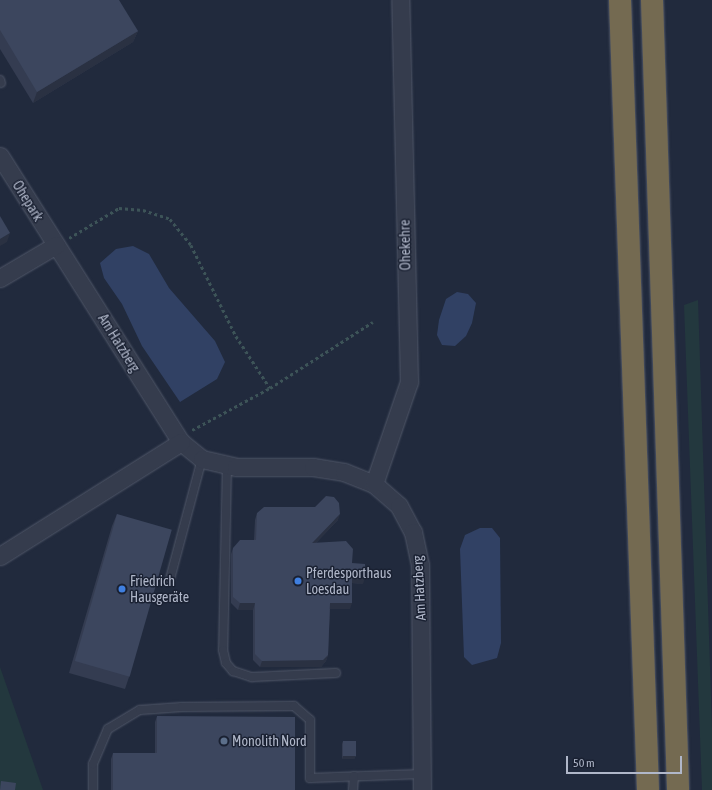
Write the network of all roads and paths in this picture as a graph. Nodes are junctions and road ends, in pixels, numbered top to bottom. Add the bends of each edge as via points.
1 (400, 0) edge
2 (620, 0) edge
3 (652, 0) edge
4 (0, 156) edge
5 (56, 245) junction
6 (0, 278) edge
7 (373, 322) dead end
8 (270, 388) junction
9 (181, 442) junction
10 (202, 459) junction
11 (227, 465) junction
12 (374, 484) junction
13 (0, 556) edge
14 (170, 579) dead end
15 (336, 673) dead end
16 (354, 776) junction
17 (422, 782) edge
18 (93, 790) edge
19 (353, 790) edge
20 (648, 790) edge
21 (678, 790) edge

1 - 12 street, Ohekehre via 408,382
2 - 20 highway
3 - 21 highway
4 - 5 street, Ohepark
5 - 6 street
5 - 8 path via 119,208 142,210 170,218 191,245 236,336
5 - 9 street, Am Hatzberg
7 - 8 path
8 - 9 path via 194,427
9 - 10 street, Am Hatzberg
9 - 13 street
10 - 11 street, Am Hatzberg
10 - 14 lane
11 - 12 street, Am Hatzberg via 313,467 344,472
11 - 15 lane via 223,650 226,663 233,671 252,677
12 - 17 street, Am Hatzberg via 399,506 413,532 420,566
16 - 17 lane
16 - 18 lane via 310,778 310,720 294,706 182,707 140,710 108,729 93,764
16 - 19 lane

